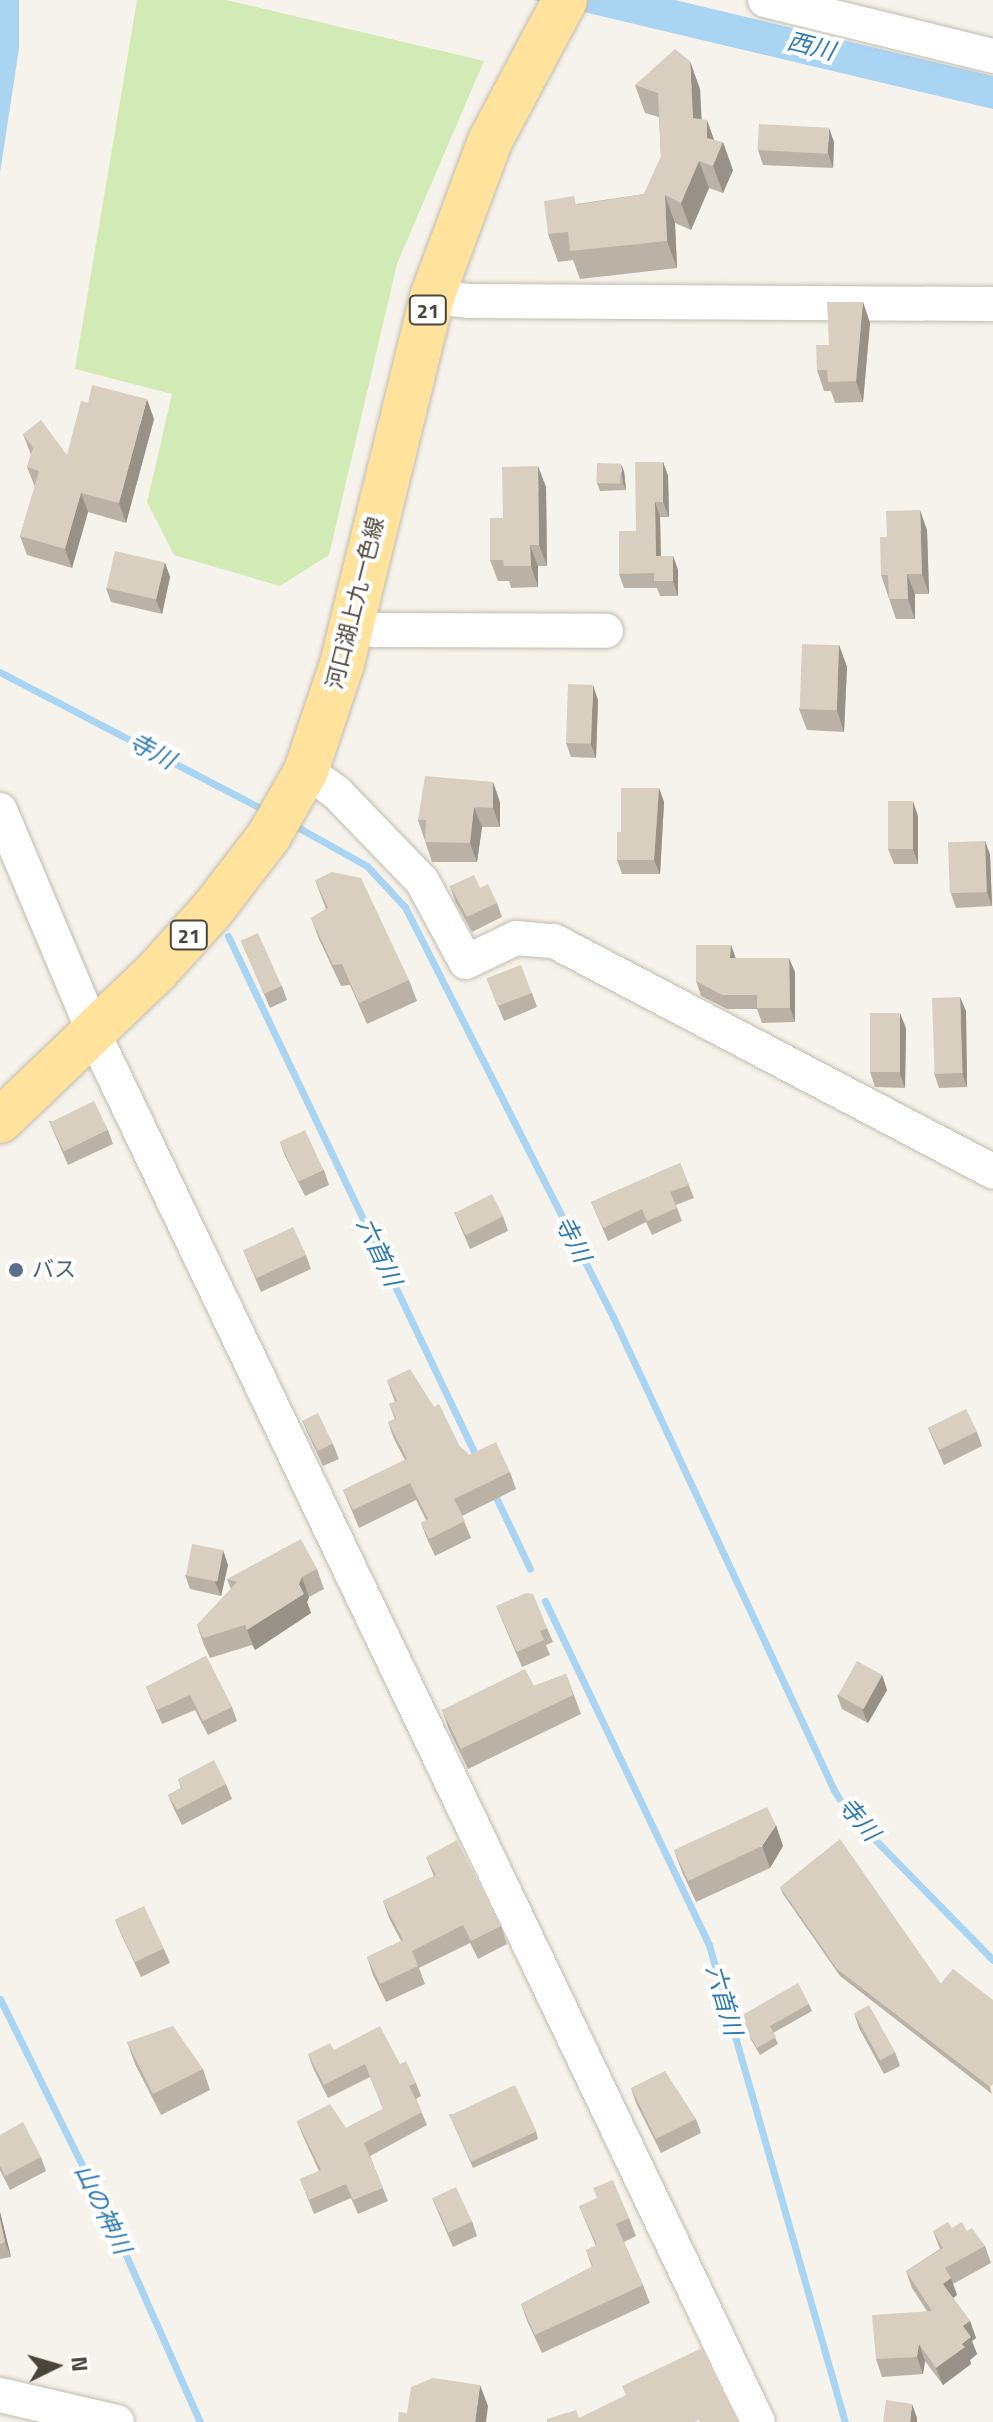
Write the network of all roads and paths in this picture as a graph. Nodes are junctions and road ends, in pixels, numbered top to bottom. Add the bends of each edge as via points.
1 (765, 0) edge
2 (561, 6) edge
3 (993, 56) edge
4 (432, 297) junction
5 (993, 304) edge
6 (351, 625) junction
7 (606, 631) dead end
8 (302, 780) junction
9 (0, 810) edge
10 (93, 1033) junction
11 (0, 1121) edge
12 (993, 1171) edge
13 (0, 2395) edge
14 (117, 2422) edge
15 (758, 2422) edge

1 - 3 street
2 - 4 main road, 河口湖上九一色線 / 21 via 490,141
4 - 5 street
4 - 6 main road, 河口湖上九一色線 / 21
6 - 7 street via 375,630
6 - 8 main road, 河口湖上九一色線 / 21
8 - 10 main road, 河口湖上九一色線 / 21 via 273,829 212,910
8 - 12 street via 337,793 422,881 466,962 516,938 554,941
9 - 10 street
10 - 11 main road, 河口湖上九一色線 / 21
10 - 15 street
13 - 14 street

